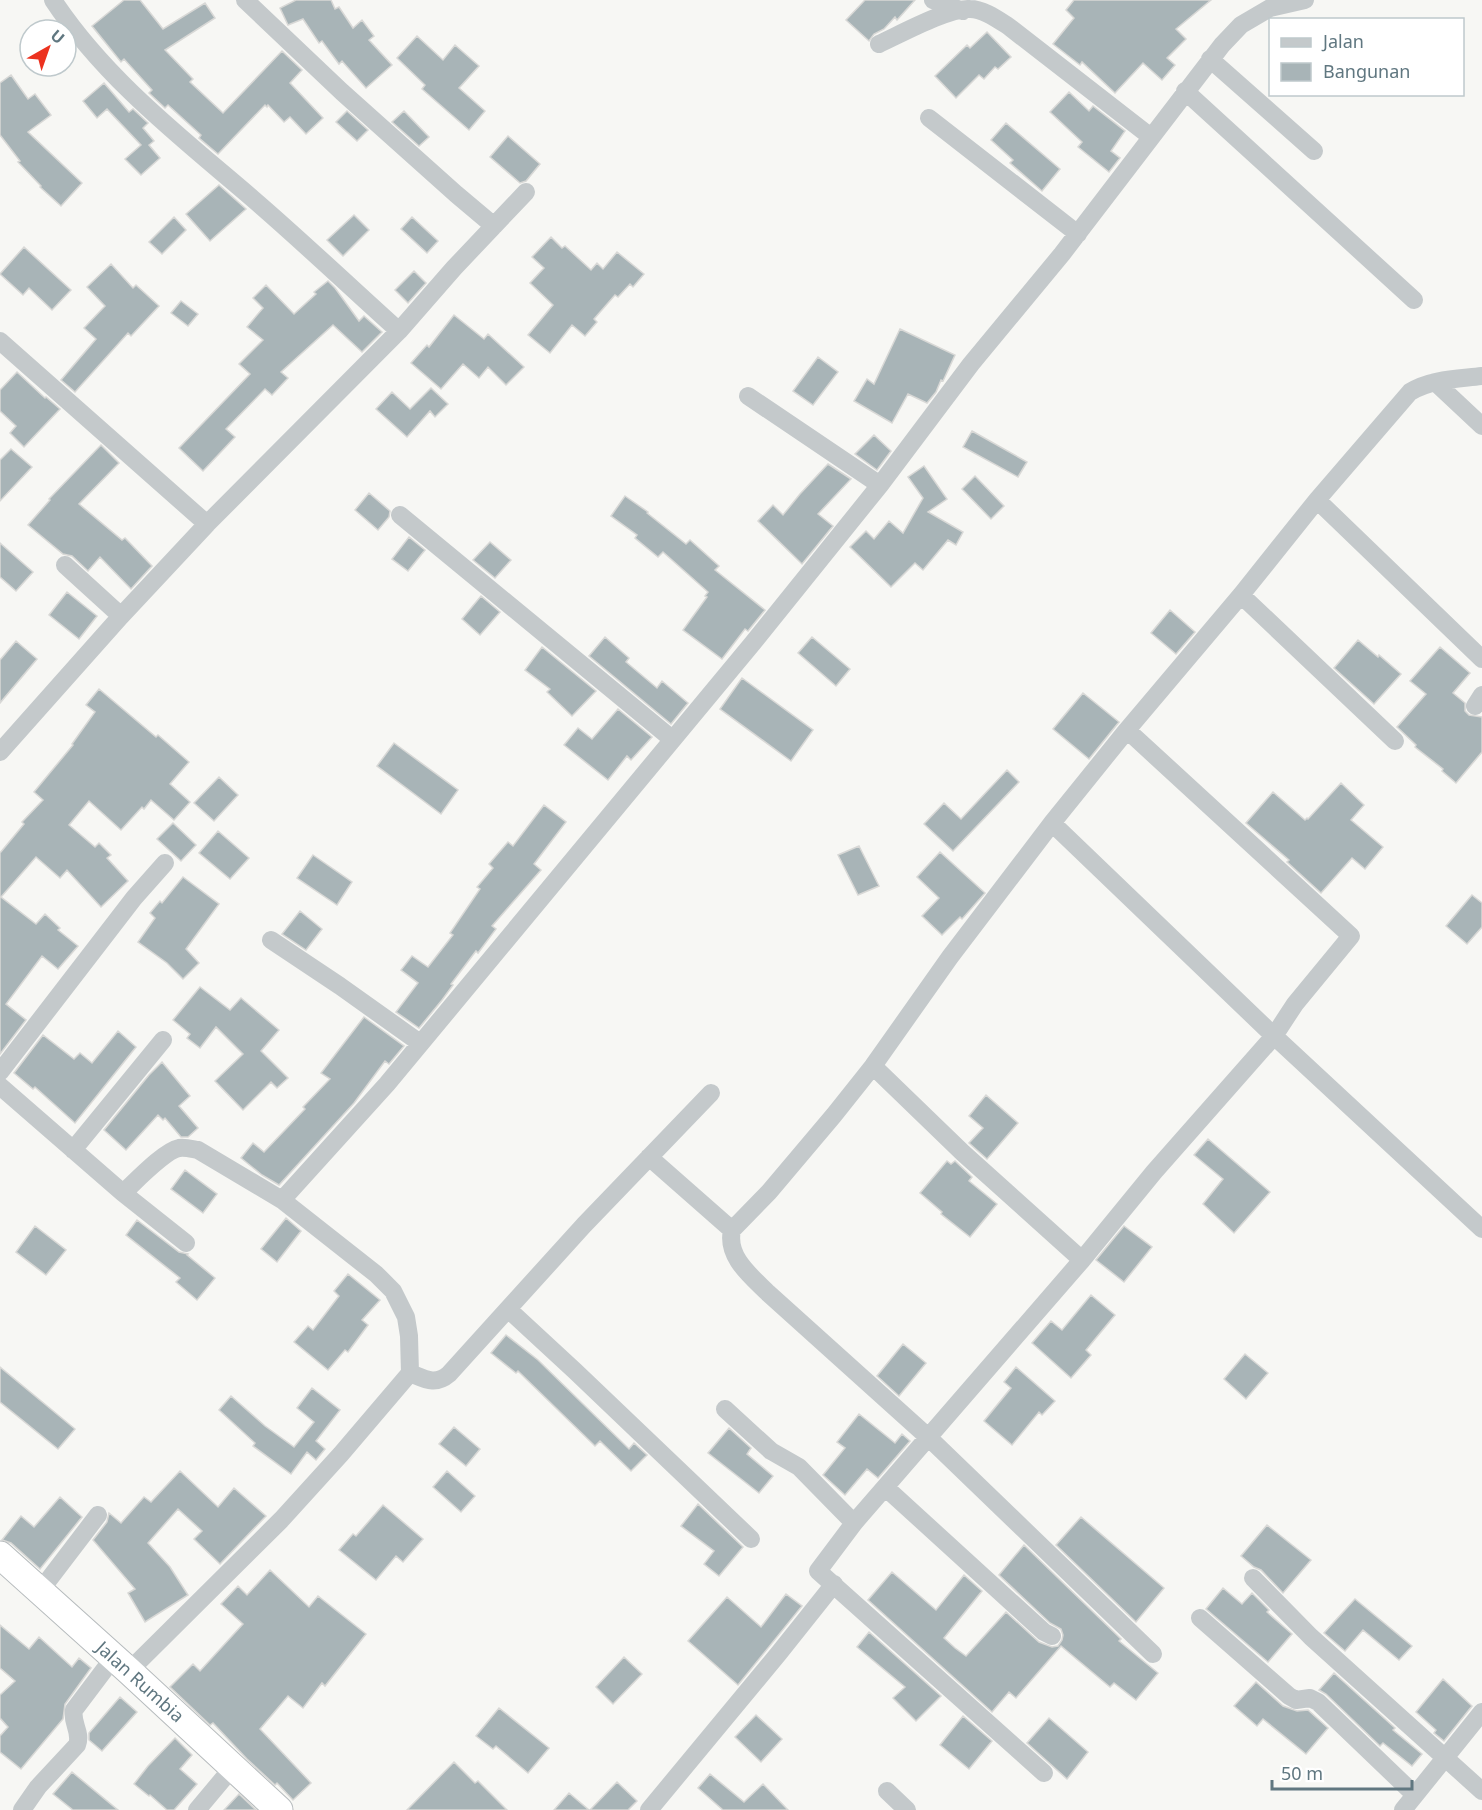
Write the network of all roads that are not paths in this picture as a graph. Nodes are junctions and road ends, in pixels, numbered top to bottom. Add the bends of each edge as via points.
1 (53, 0) edge
2 (245, 0) edge
3 (933, 0) edge
4 (1305, 0) edge
5 (879, 44) dead end
6 (1210, 59) junction
7 (1185, 91) junction
8 (929, 118) dead end
9 (1151, 137) junction
10 (1314, 152) dead end
11 (526, 192) dead end
12 (494, 226) junction
13 (1078, 234) junction
14 (1414, 300) dead end
15 (399, 331) junction
16 (0, 341) edge
17 (1482, 376) edge
18 (1435, 382) junction
19 (748, 396) dead end
20 (1482, 426) edge
21 (880, 485) junction
22 (1317, 501) junction
23 (400, 515) dead end
24 (207, 524) junction
25 (65, 565) dead end
26 (1241, 595) junction
27 (120, 616) junction
28 (1482, 659) edge
29 (1127, 730) junction
30 (672, 739) junction
31 (1395, 741) dead end
32 (0, 752) edge
33 (1052, 823) junction
34 (165, 863) dead end
35 (271, 940) dead end
36 (1274, 1036) junction
37 (162, 1040) dead end
38 (420, 1044) junction
39 (873, 1066) junction
40 (0, 1072) edge
41 (0, 1086) edge
42 (711, 1093) dead end
43 (73, 1150) junction
44 (649, 1157) junction
45 (123, 1193) junction
46 (282, 1200) junction
47 (1482, 1229) edge
48 (732, 1230) junction
49 (186, 1242) dead end
50 (1082, 1260) junction
51 (509, 1310) junction
52 (410, 1373) junction
53 (725, 1409) dead end
54 (928, 1437) junction
55 (886, 1488) junction
56 (98, 1515) dead end
57 (854, 1523) junction
58 (751, 1539) dead end
59 (0, 1555) edge
60 (1253, 1578) dead end
61 (834, 1584) junction
62 (40, 1591) junction
63 (1200, 1618) dead end
64 (1052, 1636) dead end
65 (1153, 1654) dead end
66 (122, 1664) junction
67 (1482, 1712) edge
68 (1446, 1757) junction
69 (233, 1767) junction
70 (1044, 1773) dead end
71 (887, 1791) dead end
72 (1482, 1791) edge
73 (1415, 1795) junction
74 (22, 1810) edge
75 (197, 1810) edge
76 (279, 1810) edge
77 (649, 1810) edge
78 (907, 1810) edge
79 (1403, 1810) edge

1 - 15 street via 92,52 128,89
2 - 12 street
3 - 9 street via 983,18 1019,39
4 - 6 street via 1270,8 1241,25
5 - 9 street via 955,10 972,9 993,16
6 - 7 street
6 - 10 street
7 - 9 street
7 - 14 street
8 - 13 street
9 - 13 street
11 - 12 street
12 - 15 street
13 - 21 street via 971,364
15 - 24 street
16 - 24 street
17 - 18 street
18 - 20 street
18 - 22 street via 1410,392
19 - 21 street
21 - 30 street
22 - 26 street
22 - 28 street
23 - 30 street
24 - 27 street
25 - 27 street
26 - 29 street
26 - 31 street
27 - 32 street
29 - 33 street
29 - 36 street via 1351,936
30 - 38 street
33 - 36 street
33 - 39 street
34 - 40 street
35 - 38 street
36 - 47 street
36 - 50 street
37 - 43 street
38 - 46 street
39 - 48 street via 769,1192
39 - 50 street
41 - 43 street
42 - 44 street
43 - 45 street
44 - 48 street
44 - 51 street
45 - 46 street via 171,1151 182,1148 198,1150
45 - 49 street
46 - 52 street via 393,1290 406,1317
48 - 54 street via 733,1251 745,1269
50 - 54 street
51 - 52 street via 442,1379 428,1380
51 - 58 street
52 - 66 street via 281,1520
53 - 57 street via 771,1451 799,1467
54 - 55 street
54 - 65 street
55 - 57 street
55 - 64 street
56 - 62 street
57 - 61 street via 818,1571
59 - 62 highway, Jalan Rumbia
60 - 68 street via 1311,1637
61 - 70 street
61 - 77 street
62 - 66 highway, Jalan Rumbia
63 - 73 street via 1296,1700 1310,1698 1318,1702
66 - 69 highway, Jalan Rumbia
66 - 74 street via 74,1710 79,1738 76,1745
67 - 68 street
68 - 72 street
68 - 73 street
69 - 75 street
69 - 76 highway, Jalan Rumbia
71 - 78 street
73 - 79 street

